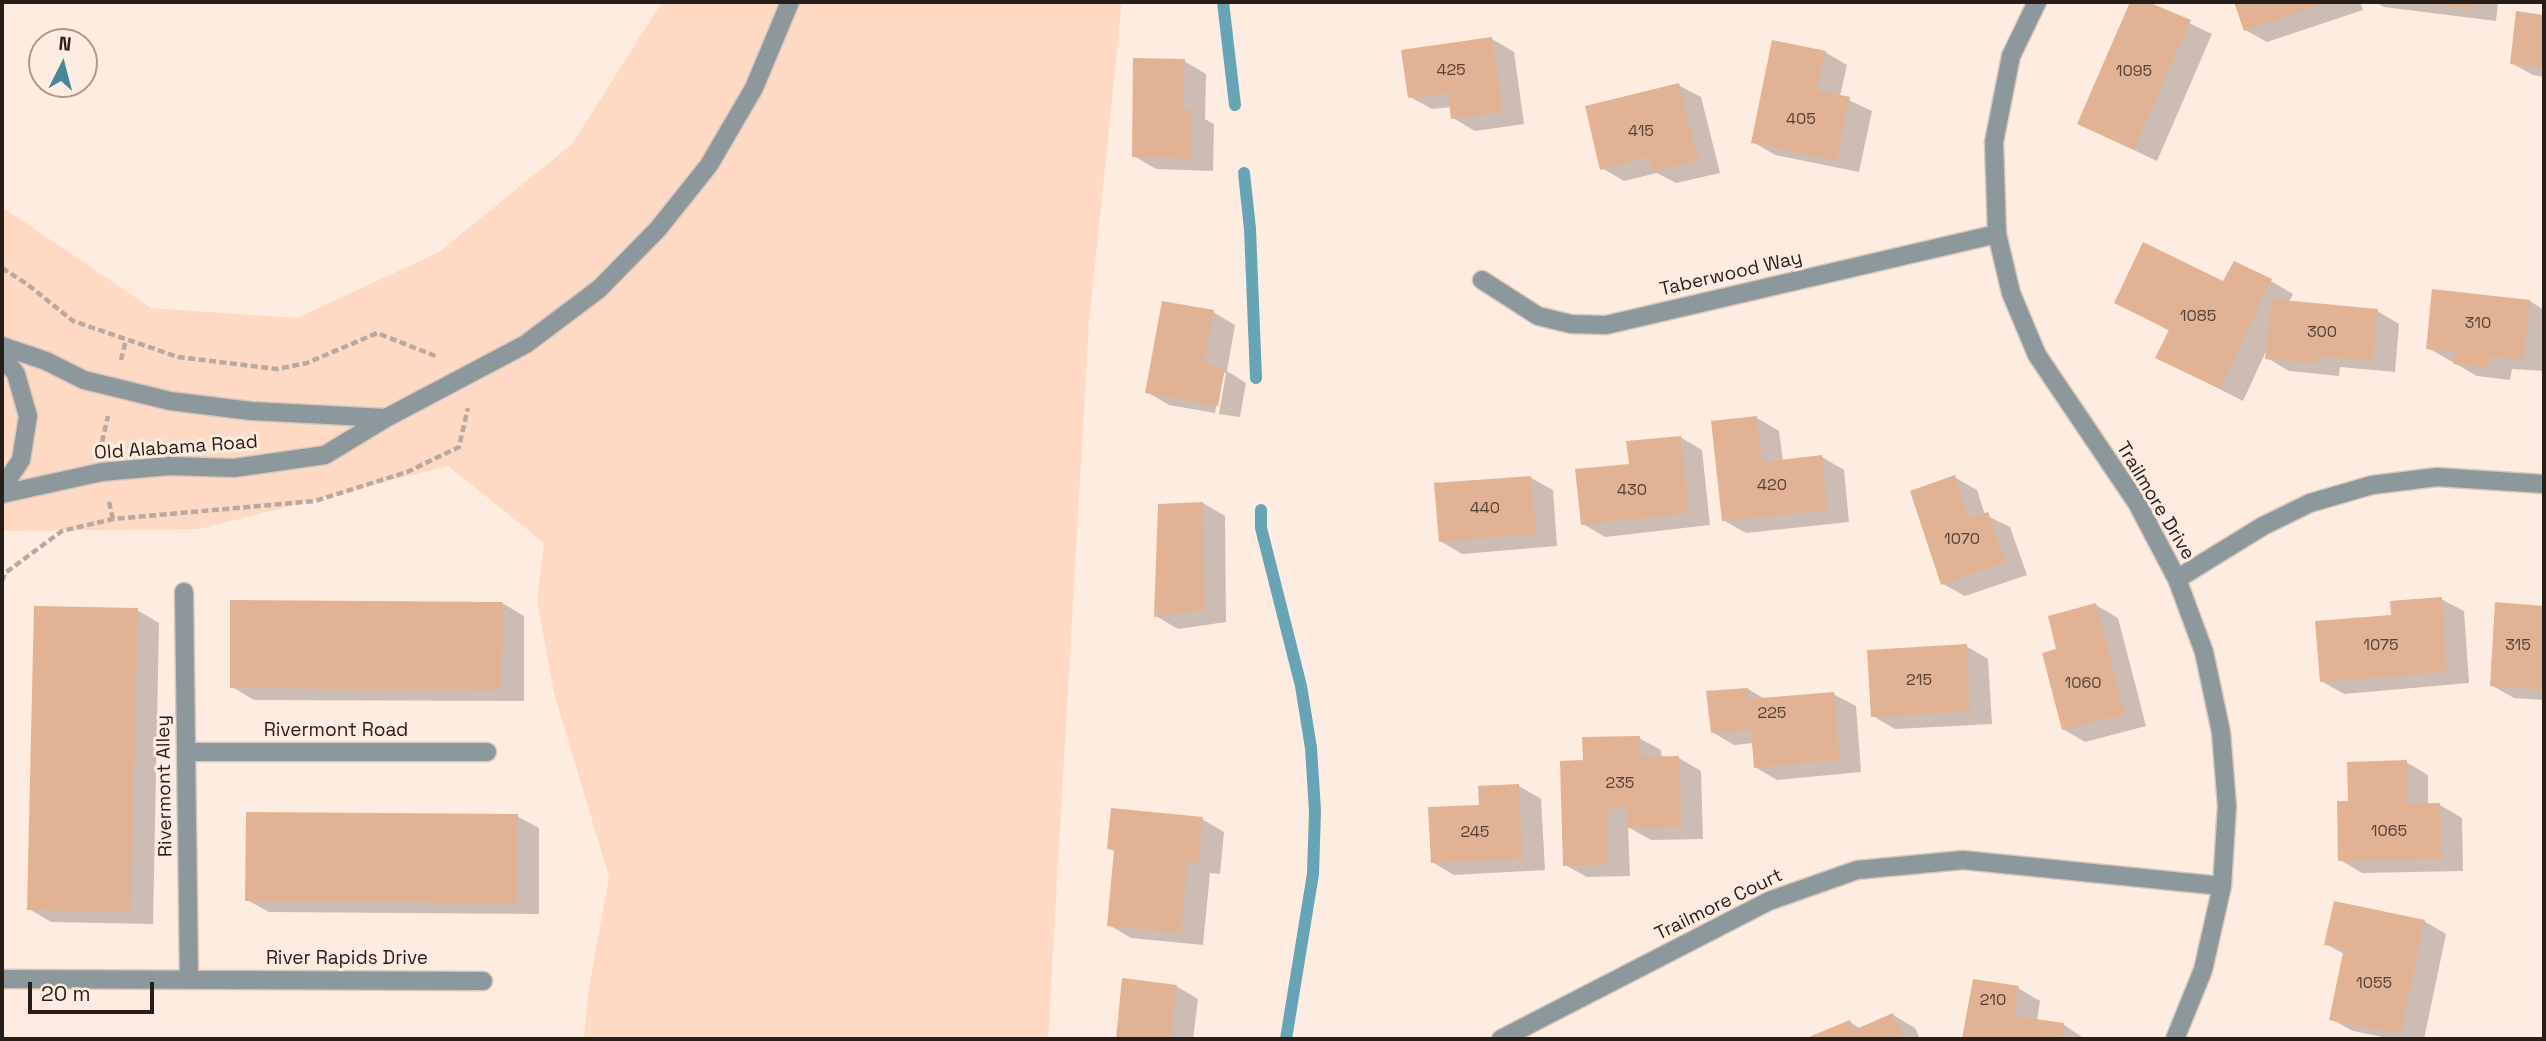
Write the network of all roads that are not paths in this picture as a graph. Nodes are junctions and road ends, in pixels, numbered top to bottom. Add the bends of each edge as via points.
1 (790, 2) edge
2 (2037, 2) edge
3 (1997, 234) junction
4 (1482, 280) dead end
5 (2, 346) edge
6 (2, 355) edge
7 (386, 418) junction
8 (2544, 484) edge
9 (2, 491) edge
10 (2177, 579) junction
11 (184, 592) dead end
12 (186, 752) junction
13 (487, 752) dead end
14 (2222, 886) junction
15 (2, 979) edge
16 (189, 979) junction
17 (483, 981) dead end
18 (1501, 1039) edge
19 (2175, 1039) edge

1 - 7 street, Old Alabama Road via 754,88 709,165 658,229 599,289 526,344
2 - 3 street, Trailmore Drive via 2011,56 1994,142
3 - 4 street, Taberwood Way via 1606,325 1571,324 1538,316
3 - 10 street, Trailmore Drive via 2011,293 2037,355 2137,503
5 - 7 street, Old Alabama Road via 84,380 170,401 251,411
6 - 9 street via 19,381 28,416 21,460
7 - 9 street, Old Alabama Road via 325,455 234,468 169,466 102,472
8 - 10 street via 2437,477 2372,485 2310,503
10 - 14 street, Trailmore Drive via 2204,652 2221,732 2227,806
11 - 12 street, Rivermont Alley
12 - 13 street, Rivermont Road
12 - 16 street, Rivermont Alley
14 - 18 street, Trailmore Court via 1963,860 1857,870 1769,901
14 - 19 street, Trailmore Drive via 2203,970
15 - 16 street, River Rapids Drive
16 - 17 street, River Rapids Drive

